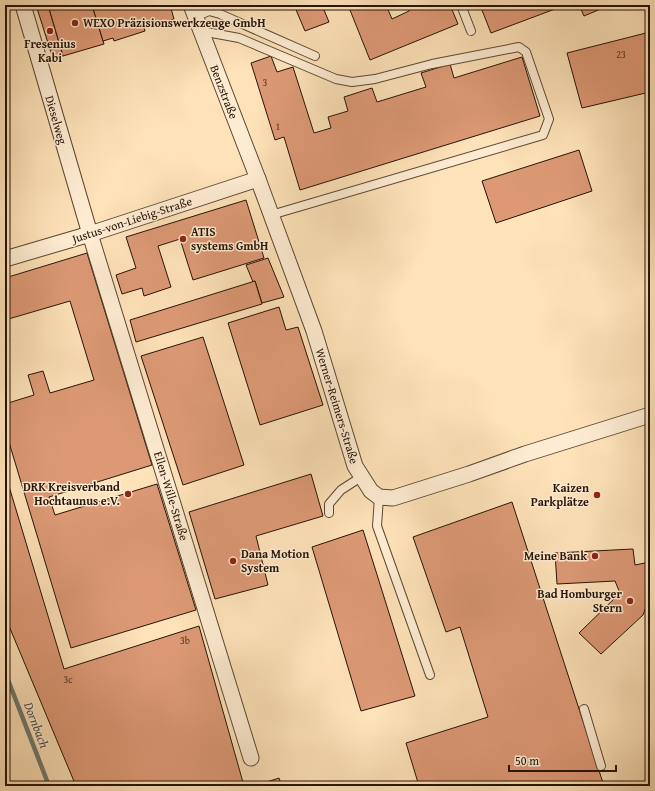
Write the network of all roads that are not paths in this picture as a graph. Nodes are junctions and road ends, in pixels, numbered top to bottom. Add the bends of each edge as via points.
1 (23, 5) edge
2 (461, 5) edge
3 (193, 11) edge
4 (201, 31) junction
5 (471, 31) dead end
6 (315, 56) dead end
7 (258, 179) junction
8 (271, 215) junction
9 (90, 234) junction
10 (5, 259) edge
11 (650, 415) edge
12 (361, 476) junction
13 (380, 496) junction
14 (329, 513) dead end
15 (430, 674) dead end
16 (584, 709) dead end
17 (251, 758) dead end
18 (601, 766) dead end

1 - 9 street, Dieselweg
2 - 5 lane
3 - 4 street, Benzstraße
3 - 6 lane via 220,14
4 - 7 street, Benzstraße
4 - 8 lane via 239,38 336,79 352,82 519,47 526,52 549,119 543,135
7 - 8 street, Werner-Reimers-Straße
7 - 9 street, Justus-von-Liebig-Straße
8 - 12 street, Werner-Reimers-Straße via 314,331 355,466
9 - 10 street, Justus-von-Liebig-Straße
9 - 17 street, Ellen-Wille-Straße
11 - 13 street via 393,498
12 - 13 street, Werner-Reimers-Straße via 371,491
12 - 14 lane via 341,490 329,504
13 - 15 lane via 377,526
16 - 18 lane

